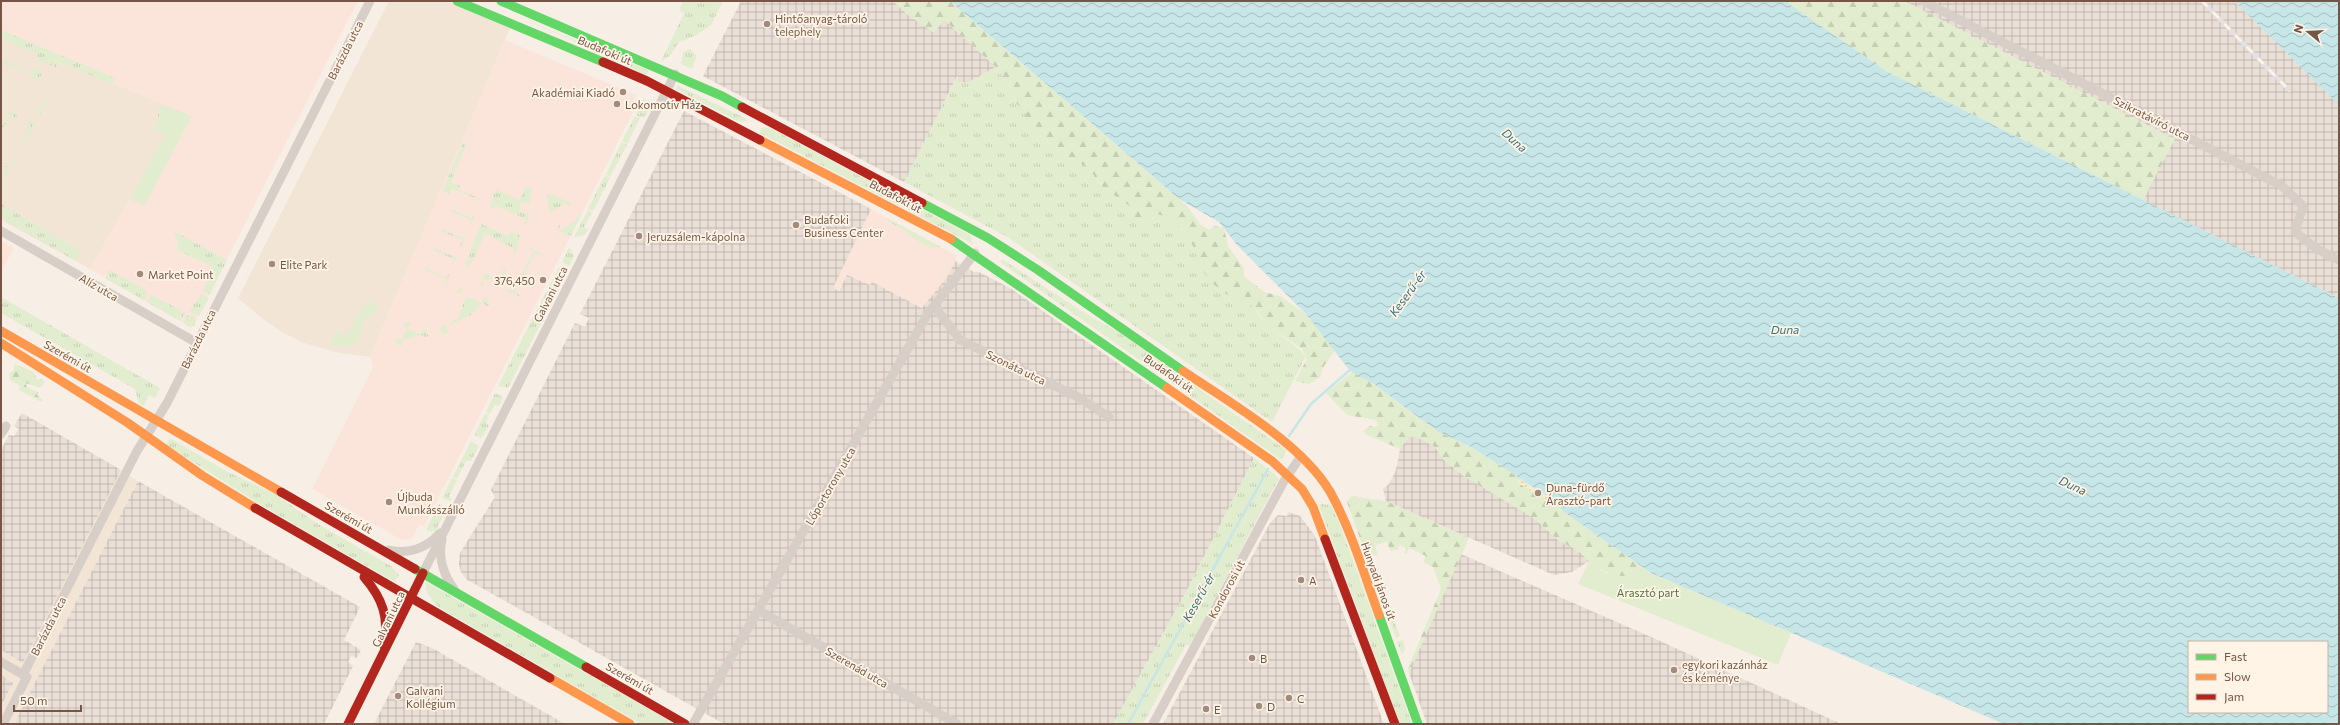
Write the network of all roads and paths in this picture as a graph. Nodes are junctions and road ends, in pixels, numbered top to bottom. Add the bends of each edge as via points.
1 (370, 1) edge
2 (457, 1) edge
3 (501, 1) edge
4 (1923, 1) edge
5 (608, 46) junction
6 (601, 62) junction
7 (675, 74) junction
8 (666, 91) junction
9 (752, 124) junction
10 (1, 231) edge
11 (988, 238) junction
12 (975, 253) junction
13 (2339, 260) edge
14 (934, 306) junction
15 (1, 331) edge
16 (1, 343) edge
17 (197, 343) junction
18 (1109, 417) dead end
19 (157, 420) junction
20 (146, 436) junction
21 (1301, 456) junction
22 (1288, 474) junction
23 (447, 524) junction
24 (377, 546) junction
25 (357, 569) junction
26 (423, 573) junction
27 (456, 592) junction
28 (412, 598) junction
29 (758, 610) junction
30 (1, 662) edge
31 (380, 662) junction
32 (25, 676) junction
33 (3, 724) edge
34 (348, 724) edge
35 (630, 724) edge
36 (685, 724) edge
37 (693, 724) edge
38 (957, 724) edge
39 (1153, 724) edge
40 (1395, 724) edge
41 (1418, 724) edge

1 - 17 street, Barázda utca
2 - 6 main road, Budafoki út
3 - 5 main road, Budafoki út
4 - 13 street, Szikratávíró utca via 2282,186 2304,206 2295,232 2317,249
5 - 6 main road
5 - 7 main road, Budafoki út
6 - 8 main road, Budafoki út
7 - 8 street, Galvani utca
7 - 9 main road, Budafoki út
8 - 9 main road, Budafoki út
8 - 23 street, Galvani utca
9 - 11 main road, Budafoki út
9 - 12 main road, Budafoki út via 871,196
10 - 17 street, Alíz utca
11 - 12 main road
11 - 21 main road, Budafoki út via 1132,335 1278,437
12 - 14 street, Lőportorony utca
12 - 22 main road, Budafoki út via 1244,440
14 - 18 street, Szonáta utca via 960,340 1078,397
14 - 29 street, Lőportorony utca
15 - 19 main road, Szerémi út
16 - 20 main road
17 - 19 street, Barázda utca
19 - 20 street, Barázda utca
19 - 24 main road, Szerémi út
20 - 25 main road via 203,476
20 - 32 street, Barázda utca
21 - 22 street, Kondorosi út
21 - 41 main road, Hunyadi János út via 1326,486 1344,519
22 - 39 street, Kondorosi út
22 - 40 main road via 1302,489 1322,527
23 - 24 street, Galvani utca via 435,538 412,551 398,552
23 - 26 street, Galvani utca
23 - 27 street, Galvani utca via 442,541 441,560 443,571
24 - 26 main road, Szerémi út
25 - 28 main road
25 - 31 main road via 378,592 386,610 385,640
26 - 27 main road, Szerémi út
26 - 28 main road, Galvani utca
27 - 36 main road, Szerémi út
28 - 31 main road, Galvani utca
28 - 35 main road
29 - 37 street, Lőportorony utca
29 - 38 street, Szerenád utca
30 - 32 street
31 - 34 main road, Galvani utca
32 - 33 street, Barázda utca

